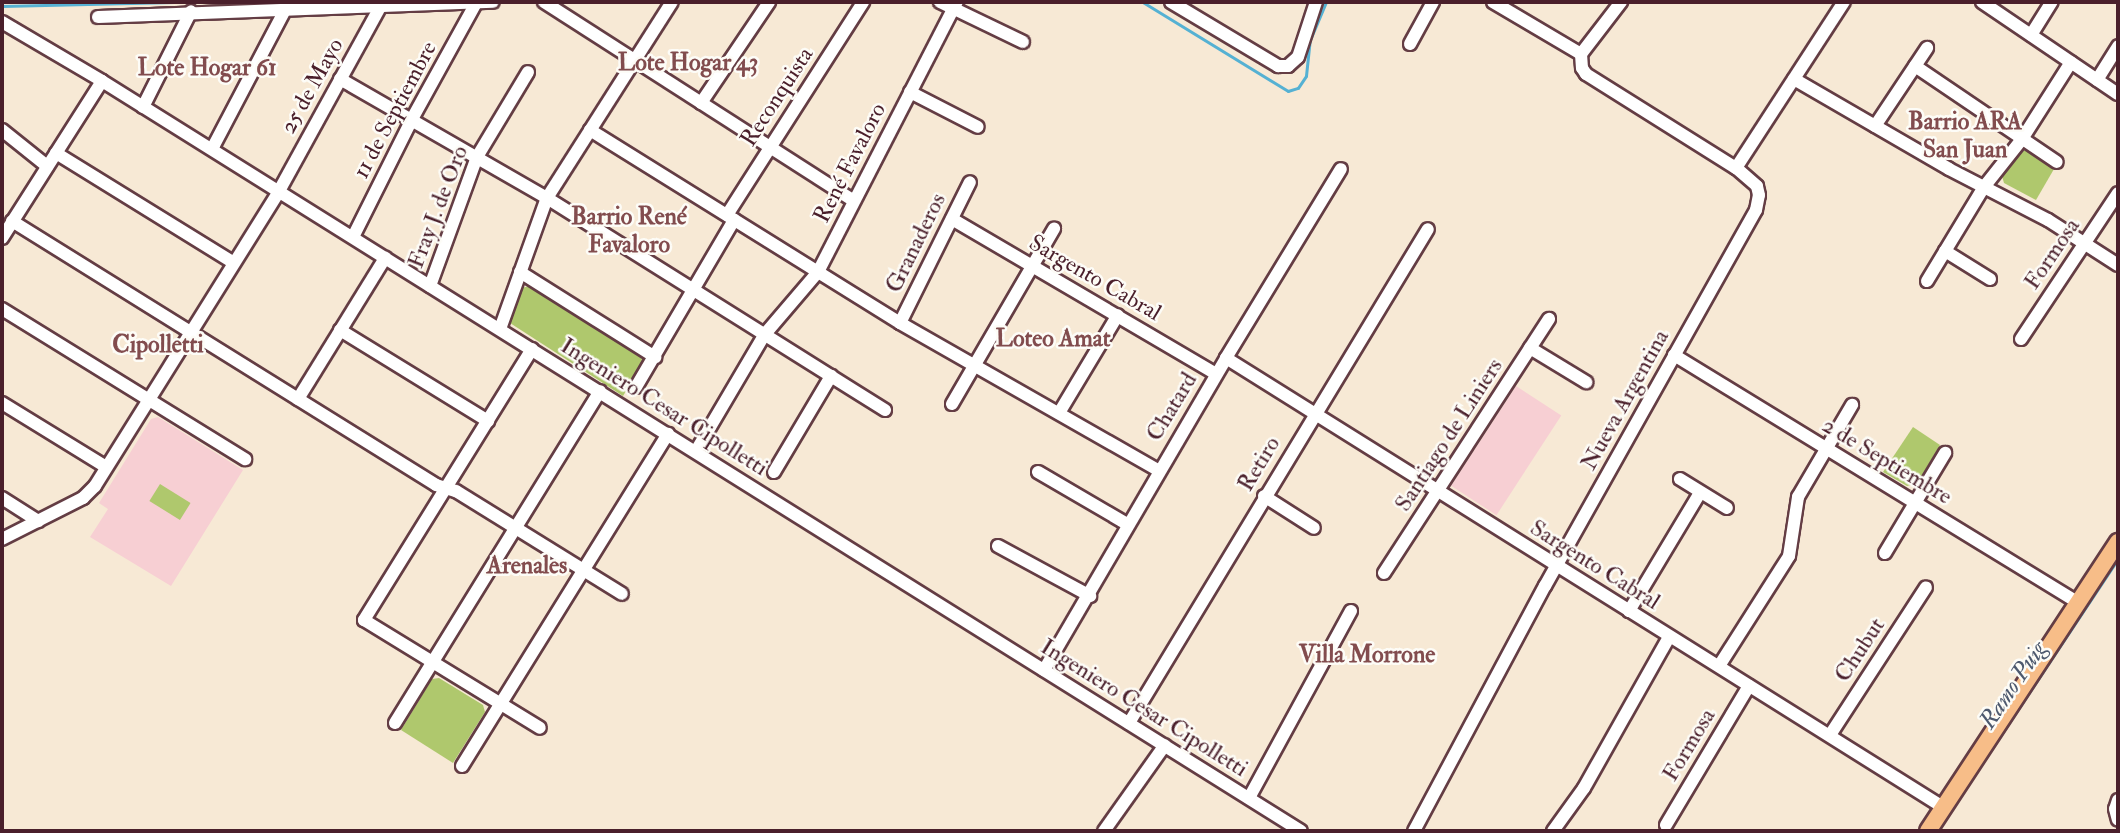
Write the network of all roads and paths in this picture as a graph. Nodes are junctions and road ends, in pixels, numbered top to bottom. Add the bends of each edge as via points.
1 (493, 2) edge
2 (544, 2) edge
3 (672, 2) edge
4 (769, 2) edge
5 (863, 2) edge
6 (940, 2) edge
7 (1171, 2) edge
8 (1316, 2) edge
9 (1433, 2) edge
10 (1493, 2) edge
11 (1621, 2) edge
12 (1844, 2) edge
13 (1982, 2) edge
14 (2052, 2) edge
15 (476, 3) edge
16 (382, 4) edge
17 (956, 5) edge
18 (1185, 5) edge
19 (286, 8) junction
20 (191, 12) junction
21 (98, 17) dead end
22 (2, 22) edge
23 (2031, 35) junction
24 (1023, 42) dead end
25 (1410, 44) dead end
26 (2118, 46) edge
27 (1927, 48) dead end
28 (1581, 54) junction
29 (635, 60) junction
30 (2071, 62) junction
31 (1915, 66) junction
32 (528, 72) dead end
33 (340, 79) junction
34 (1794, 79) junction
35 (2097, 80) junction
36 (102, 81) junction
37 (910, 92) junction
38 (2118, 94) edge
39 (701, 103) junction
40 (144, 107) junction
41 (412, 119) junction
42 (1875, 126) junction
43 (978, 127) dead end
44 (2, 130) edge
45 (590, 130) junction
46 (2022, 139) junction
47 (770, 147) junction
48 (212, 149) junction
49 (56, 153) junction
50 (477, 156) junction
51 (2057, 162) dead end
52 (47, 166) junction
53 (1736, 167) junction
54 (1341, 169) dead end
55 (970, 182) dead end
56 (1984, 187) junction
57 (279, 191) junction
58 (2118, 193) edge
59 (547, 198) junction
60 (854, 201) junction
61 (731, 218) junction
62 (951, 219) junction
63 (12, 221) junction
64 (1054, 229) dead end
65 (1428, 229) dead end
66 (353, 237) junction
67 (2, 238) edge
68 (2084, 243) junction
69 (1945, 251) junction
70 (385, 258) junction
71 (234, 263) junction
72 (2118, 265) edge
73 (1032, 266) junction
74 (520, 272) junction
75 (818, 272) junction
76 (1990, 279) dead end
77 (1927, 281) dead end
78 (430, 286) junction
79 (695, 290) junction
80 (2, 309) edge
81 (1118, 315) junction
82 (1549, 319) dead end
83 (900, 323) junction
84 (499, 329) junction
85 (340, 330) junction
86 (191, 332) junction
87 (765, 334) junction
88 (2021, 339) dead end
89 (1530, 348) junction
90 (532, 349) junction
91 (1674, 355) junction
92 (655, 357) junction
93 (1226, 358) junction
94 (974, 366) junction
95 (1216, 374) junction
96 (831, 376) junction
97 (1586, 382) dead end
98 (636, 387) dead end
99 (600, 391) junction
100 (298, 399) junction
101 (149, 400) junction
102 (2, 403) edge
103 (952, 404) dead end
104 (1852, 405) dead end
105 (886, 410) dead end
106 (1315, 413) junction
107 (1059, 414) junction
108 (488, 421) junction
109 (668, 434) junction
110 (1826, 448) junction
111 (696, 451) junction
112 (1945, 453) dead end
113 (245, 459) dead end
114 (106, 467) junction
115 (1159, 471) junction
116 (774, 472) dead end
117 (1038, 472) dead end
118 (1680, 479) dead end
119 (446, 488) junction
120 (1438, 491) junction
121 (1700, 493) junction
122 (1264, 496) junction
123 (2, 498) edge
124 (1916, 502) junction
125 (1727, 508) dead end
126 (38, 521) junction
127 (1127, 524) junction
128 (515, 528) junction
129 (1314, 528) dead end
130 (2, 539) edge
131 (2118, 542) edge
132 (998, 545) dead end
133 (1885, 553) dead end
134 (1556, 565) junction
135 (584, 570) junction
136 (1384, 573) dead end
137 (1926, 587) dead end
138 (622, 594) dead end
139 (1090, 596) junction
140 (2078, 603) junction
141 (1351, 611) dead end
142 (1629, 611) junction
143 (1669, 637) junction
144 (432, 662) junction
145 (1719, 666) junction
146 (1044, 670) junction
147 (1749, 686) junction
148 (501, 704) junction
149 (395, 723) dead end
150 (1129, 723) junction
151 (540, 728) dead end
152 (1830, 735) junction
153 (1165, 745) junction
154 (463, 766) dead end
155 (1249, 798) junction
156 (2118, 801) edge
157 (1943, 807) junction
158 (2118, 820) edge
159 (1666, 825) dead end
160 (1104, 831) edge
161 (1301, 831) edge
162 (1414, 831) edge
163 (1553, 831) edge
164 (1928, 831) edge

1 - 15 street
2 - 29 street
3 - 29 street
4 - 39 street
5 - 47 street, Reconquista
6 - 17 street
7 - 18 street
8 - 18 street via 1298,57 1288,66 1278,66
9 - 25 street
10 - 28 street
11 - 28 street
12 - 34 street
13 - 23 street
14 - 23 street
15 - 16 street
15 - 41 street, 11 de Septiembre
16 - 19 street
16 - 33 street, 25 de Mayo
17 - 24 street
17 - 37 street, René Favaloro
19 - 20 street
19 - 48 street
20 - 21 street
20 - 40 street
22 - 36 street, Ingeniero Cesar Cipolletti
23 - 30 street
26 - 35 street
27 - 31 street
28 - 53 street via 1586,74
29 - 39 street
29 - 45 street
30 - 35 street
30 - 46 street
31 - 42 street
31 - 46 street
32 - 50 street, Fray J. de Oro
33 - 41 street
33 - 57 street, 25 de Mayo
34 - 42 street
34 - 53 street
35 - 38 street
36 - 40 street, Ingeniero Cesar Cipolletti
36 - 49 street
37 - 43 street
37 - 60 street, René Favaloro
39 - 47 street
40 - 48 street, Ingeniero Cesar Cipolletti
41 - 50 street
41 - 66 street, 11 de Septiembre
42 - 56 street
44 - 52 street
45 - 59 street
45 - 61 street
46 - 51 street
46 - 56 street
47 - 60 street
47 - 61 street, Reconquista
48 - 57 street, Ingeniero Cesar Cipolletti
49 - 52 street
49 - 71 street
50 - 59 street
50 - 78 street, Fray J. de Oro
52 - 63 street
53 - 91 street, Nueva Argentina via 1757,186 1756,210
54 - 93 street, Chatard
55 - 62 street, Granaderos
56 - 68 street
56 - 69 street
57 - 66 street, Ingeniero Cesar Cipolletti
57 - 71 street, 25 de Mayo
58 - 68 street, Formosa
59 - 74 street
59 - 79 street
60 - 75 street, René Favaloro
61 - 75 street
61 - 79 street, Reconquista
62 - 73 street, Sargento Cabral
62 - 83 street, Granaderos
63 - 67 street
63 - 86 street
64 - 73 street
65 - 106 street, Retiro
66 - 70 street, Ingeniero Cesar Cipolletti
68 - 72 street
68 - 88 street, Formosa
69 - 76 street
69 - 77 street
70 - 78 street, Ingeniero Cesar Cipolletti
70 - 85 street
71 - 86 street, 25 de Mayo
73 - 81 street, Sargento Cabral
73 - 94 street
74 - 84 street
74 - 92 street
75 - 83 street
75 - 87 street, René Favaloro
78 - 84 street, Ingeniero Cesar Cipolletti
79 - 87 street
79 - 92 street, Reconquista
80 - 101 street
81 - 95 street, Sargento Cabral
81 - 107 street
82 - 89 street, Santiago de Liniers
83 - 94 street
84 - 90 street, Ingeniero Cesar Cipolletti
85 - 100 street
85 - 108 street
86 - 100 street
86 - 101 street, 25 de Mayo
87 - 96 street
87 - 111 street, René Favaloro
89 - 97 street
89 - 120 street, Santiago de Liniers
90 - 99 street, Ingeniero Cesar Cipolletti
90 - 108 street
91 - 110 street, 2 de Septiembre
91 - 134 street, Nueva Argentina
92 - 98 street, Reconquista
93 - 95 street, Chatard
93 - 106 street, Sargento Cabral
94 - 103 street
94 - 107 street
95 - 115 street, Chatard
96 - 105 street
96 - 116 street
99 - 109 street, Ingeniero Cesar Cipolletti
99 - 128 street
100 - 119 street
101 - 113 street
101 - 114 street, 25 de Mayo
102 - 114 street
104 - 110 street
106 - 120 street, Sargento Cabral
106 - 122 street, Retiro
107 - 115 street
108 - 119 street
109 - 111 street, Ingeniero Cesar Cipolletti
109 - 135 street
110 - 124 street, 2 de Septiembre
110 - 145 street via 1798,497 1789,556
111 - 146 street, Ingeniero Cesar Cipolletti
112 - 124 street
114 - 126 street, 25 de Mayo via 84,498
115 - 127 street, Chatard
117 - 127 street
118 - 121 street
119 - 128 street
119 - 144 street via 364,620
120 - 134 street, Sargento Cabral
120 - 136 street, Santiago de Liniers
121 - 125 street
121 - 142 street
122 - 129 street
122 - 150 street, Retiro
123 - 126 street
124 - 133 street
124 - 140 street, 2 de Septiembre
126 - 130 street, 25 de Mayo
127 - 139 street, Chatard
128 - 135 street
128 - 144 street
131 - 140 main road
132 - 139 street
134 - 142 street, Sargento Cabral
134 - 162 street, Nueva Argentina
135 - 138 street
135 - 148 street
137 - 152 street, Chubut
139 - 146 street, Chatard
140 - 157 main road
141 - 155 street
142 - 143 street, Sargento Cabral
143 - 145 street, Sargento Cabral
143 - 163 street via 1584,788
144 - 148 street
144 - 149 street
145 - 147 street, Sargento Cabral
146 - 150 street, Ingeniero Cesar Cipolletti
147 - 152 street, Sargento Cabral
147 - 159 street, Formosa
148 - 151 street
148 - 154 street
150 - 153 street, Ingeniero Cesar Cipolletti
152 - 157 street, Sargento Cabral
153 - 155 street, Ingeniero Cesar Cipolletti
153 - 160 street
155 - 161 street, Ingeniero Cesar Cipolletti
156 - 158 street
157 - 164 main road

